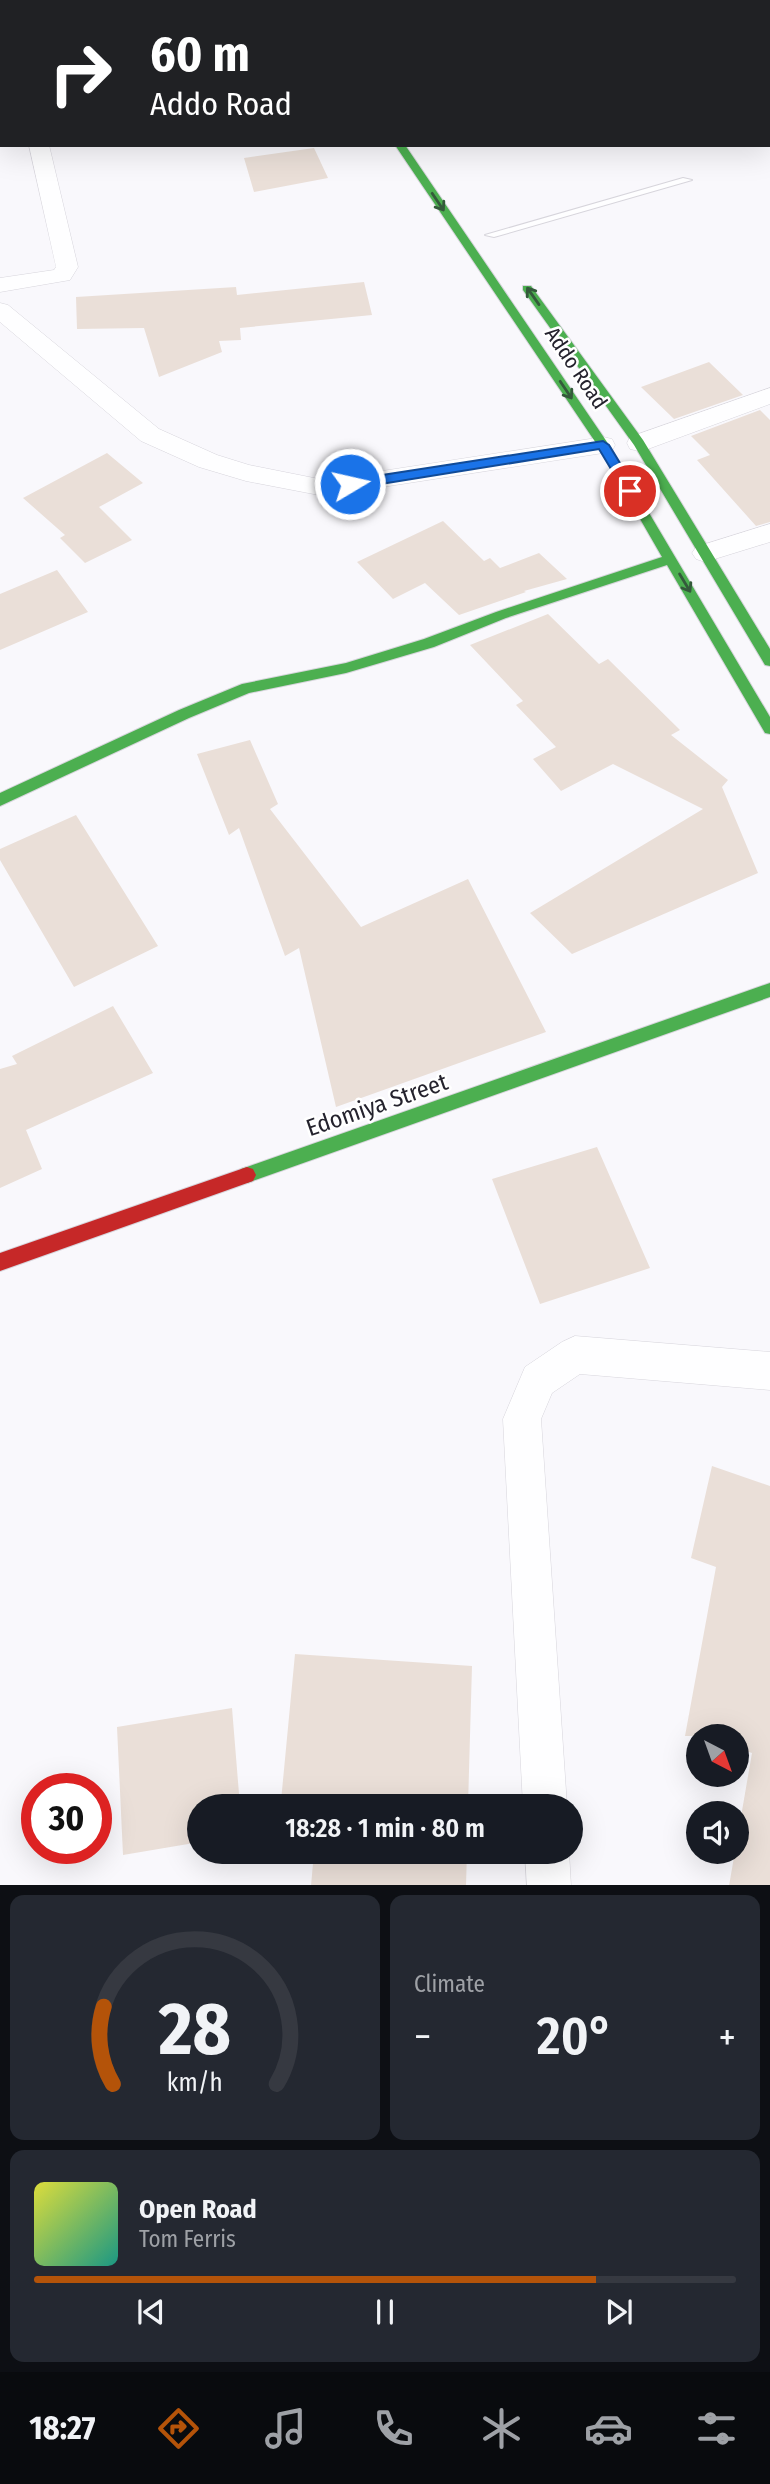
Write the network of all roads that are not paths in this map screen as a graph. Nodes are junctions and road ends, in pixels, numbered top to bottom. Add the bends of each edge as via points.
1 (39, 147) edge
2 (401, 147) edge
3 (687, 180) dead end
4 (490, 235) dead end
5 (519, 276) dead end
6 (0, 285) edge
7 (0, 310) edge
8 (770, 396) edge
9 (639, 443) junction
10 (603, 445) junction
11 (770, 533) edge
12 (705, 553) junction
13 (671, 559) junction
14 (744, 618) junction
15 (770, 638) edge
16 (770, 661) edge
17 (770, 729) edge
18 (0, 800) edge
19 (770, 990) edge
20 (0, 1262) edge
21 (770, 1371) edge
22 (544, 1794) edge
23 (548, 1864) edge
24 (549, 1885) edge

1 - 6 street via 67,267 62,275
2 -> 10 main road, Addo Road
3 - 4 lane
9 -> 5 main road, Addo Road
7 - 10 street via 150,435 246,473 324,488
8 - 9 street
9 - 12 main road, Addo Road
10 - 13 main road, Addo Road
11 - 12 street
12 - 14 main road, Addo Road
13 -> 17 main road, Addo Road
13 - 18 main road via 429,643 346,668 247,688
14 - 15 main road
14 - 16 main road, Addo Road
19 - 20 main road, Edomiya Street
21 - 22 street via 575,1355 538,1380 522,1419
23 - 24 street

